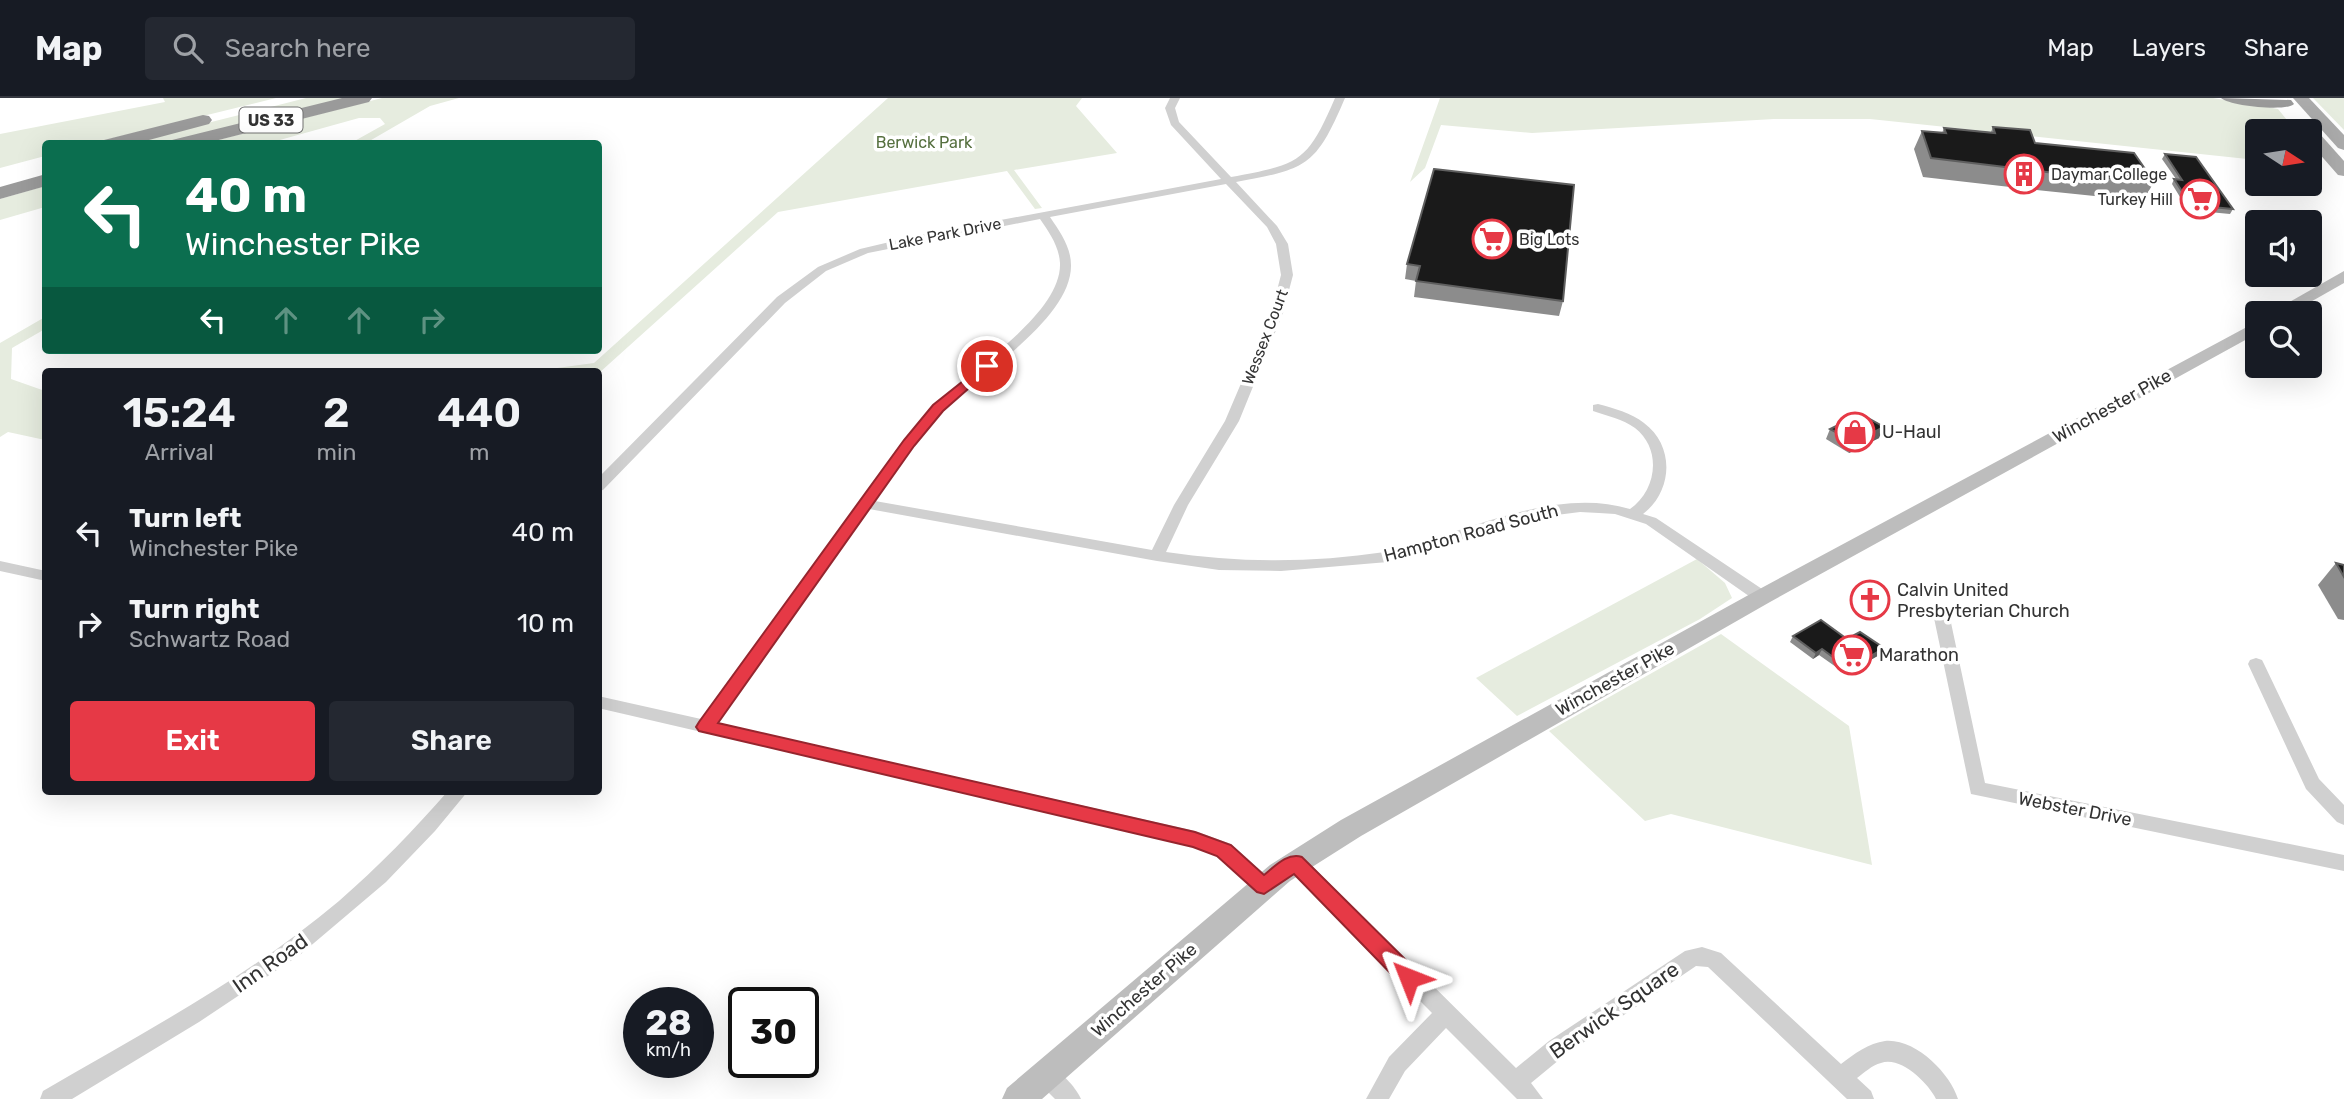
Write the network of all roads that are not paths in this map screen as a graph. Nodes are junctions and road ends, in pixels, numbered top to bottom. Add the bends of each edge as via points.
1 (292, 98) edge
2 (363, 98) edge
3 (1175, 98) edge
4 (1340, 98) edge
5 (2230, 98) edge
6 (2289, 100) edge
7 (2301, 119) edge
8 (127, 140) edge
9 (195, 140) edge
10 (2344, 145) edge
11 (2322, 146) edge
12 (42, 162) edge
13 (11, 170) dead end
14 (2344, 171) edge
15 (42, 181) edge
16 (1230, 181) junction
17 (0, 193) edge
18 (1043, 215) junction
19 (2344, 276) edge
20 (2300, 301) edge
21 (2245, 333) edge
22 (1598, 408) dead end
23 (602, 483) edge
24 (866, 504) junction
25 (1633, 514) junction
26 (1157, 556) junction
27 (0, 566) edge
28 (42, 575) edge
29 (1762, 597) junction
30 (1942, 618) dead end
31 (2256, 664) dead end
32 (602, 703) edge
33 (705, 727) junction
34 (455, 795) edge
35 (2344, 817) edge
36 (1295, 862) junction
37 (2344, 863) edge
38 (1264, 886) junction
39 (1445, 1014) junction
40 (1046, 1075) junction
41 (1841, 1077) junction
42 (1515, 1082) junction
43 (51, 1099) edge
44 (1018, 1099) edge
45 (1070, 1099) edge
46 (1377, 1099) edge
47 (1532, 1099) edge
48 (1863, 1099) edge
49 (1947, 1099) edge

1 - 8 highway, US 33
2 - 9 highway, US 33
3 - 16 street, Wessex Court via 1170,108 1174,123
4 - 16 street, Lake Park Drive via 1317,149 1302,162
5 - 6 highway
6 - 7 main road
6 - 10 main road
11 - 14 main road
12 - 13 highway
15 - 17 highway
16 - 18 street, Lake Park Drive
16 - 26 street, Wessex Court via 1261,211 1282,244 1287,275 1284,293 1233,421 1181,505
18 - 23 street, Lake Park Drive via 892,244 822,269 781,300
18 - 24 street via 1065,256 1061,289 1019,339 938,408
19 - 20 main road
21 - 29 main road, Winchester Pike
22 - 25 street via 1638,424 1659,456 1655,491
24 - 26 street, Hampton Road South
24 - 33 street
25 - 26 street, Hampton Road South via 1598,508 1558,509 1376,558 1281,566 1219,565
25 - 29 street, Hampton Road South via 1668,531
27 - 28 street
29 - 36 main road, Winchester Pike
30 - 37 street, Webster Drive via 1977,789
31 - 35 street via 2312,784
32 - 33 street
33 - 38 street via 1195,839 1224,850
34 - 43 street, Inn Road via 379,878 318,930 202,1009
36 - 38 main road, Winchester Pike
36 - 39 street
38 - 40 main road, Winchester Pike
39 - 42 street
39 - 46 street via 1397,1064
40 - 44 main road, Winchester Pike
40 - 45 street
41 - 42 street, Berwick Square via 1714,960 1702,956 1692,957
41 - 48 street, Berwick Square
41 - 49 street via 1874,1052 1901,1052 1938,1082
42 - 47 street

